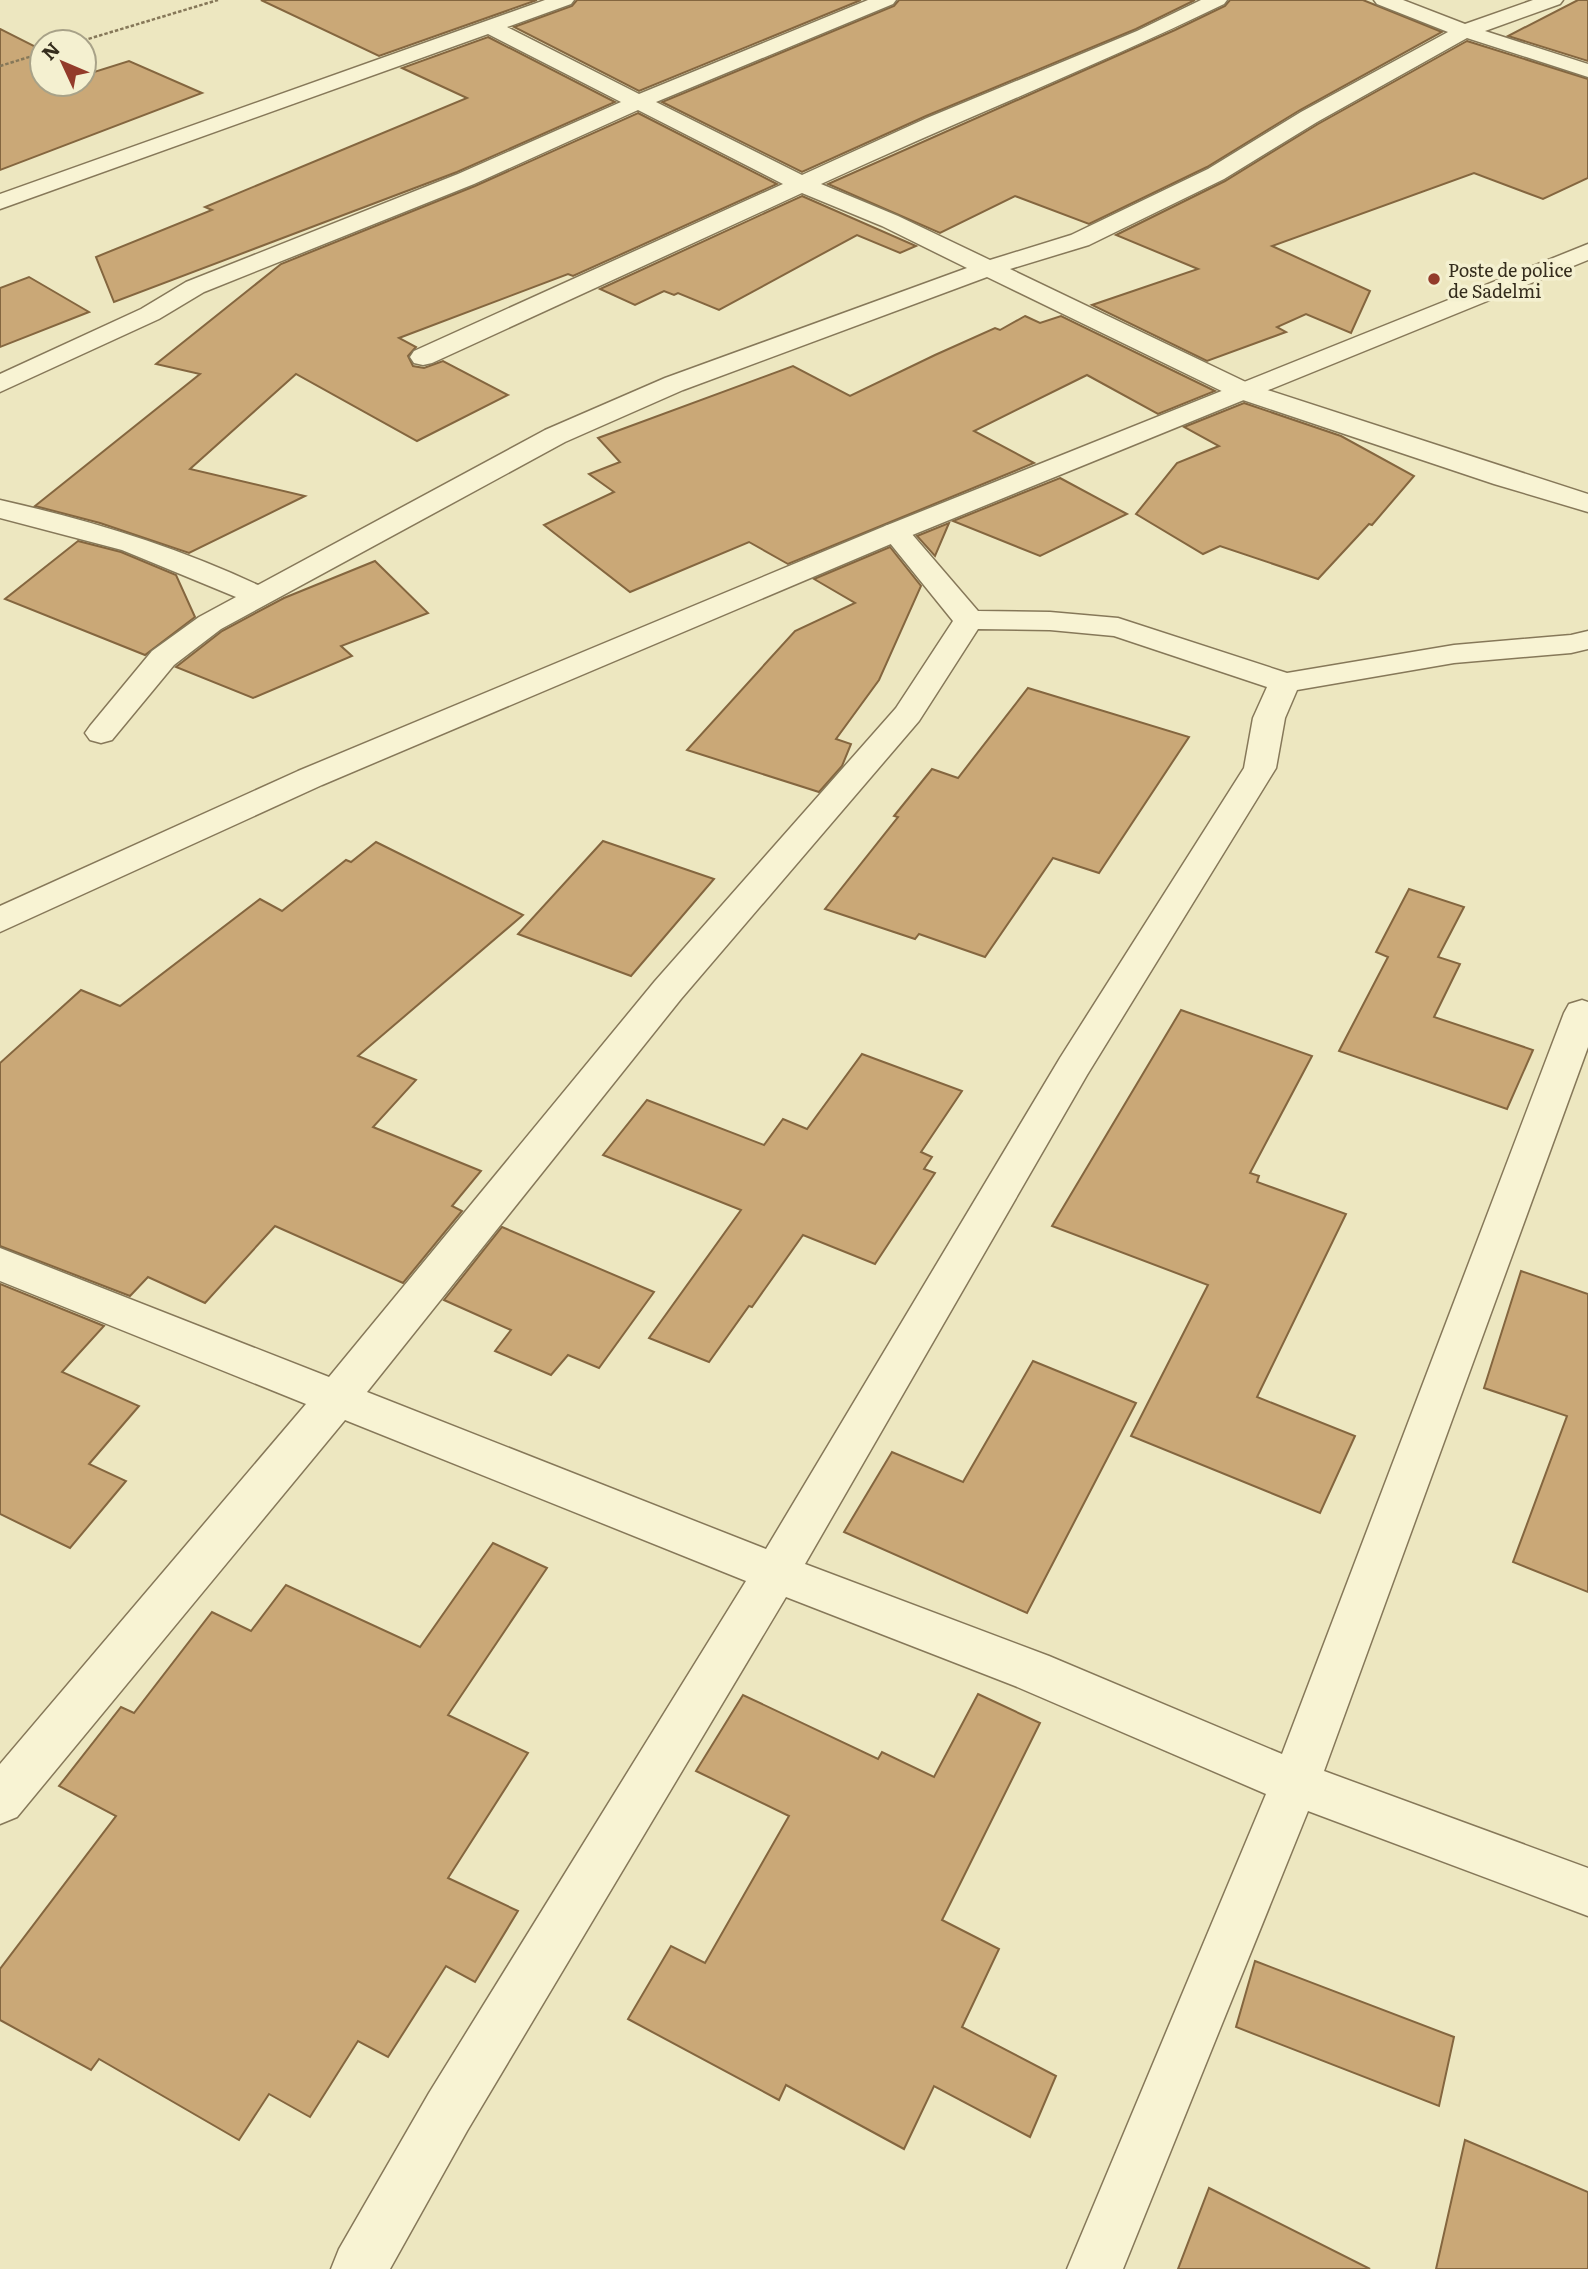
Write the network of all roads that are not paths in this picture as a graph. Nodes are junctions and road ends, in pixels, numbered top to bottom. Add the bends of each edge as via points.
1 (564, 0) edge
2 (886, 0) edge
3 (1217, 0) edge
4 (1384, 0) edge
5 (1553, 0) edge
6 (489, 27) junction
7 (1465, 32) junction
8 (1588, 71) edge
9 (638, 102) junction
10 (801, 184) junction
11 (0, 202) edge
12 (1588, 251) edge
13 (989, 268) junction
14 (424, 357) dead end
15 (0, 384) edge
16 (1243, 391) junction
17 (1588, 503) edge
18 (0, 509) edge
19 (895, 532) junction
20 (258, 596) junction
21 (969, 620) junction
22 (1588, 640) edge
23 (1285, 683) junction
24 (102, 733) dead end
25 (0, 920) edge
26 (1582, 1013) dead end
27 (0, 1264) edge
28 (338, 1397) junction
29 (776, 1573) junction
30 (1295, 1783) junction
31 (0, 1801) edge
32 (1588, 1892) edge
33 (359, 2269) edge
34 (1095, 2269) edge

1 - 6 street
2 - 9 street
3 - 10 street
4 - 7 street
5 - 7 street
6 - 9 street
6 - 11 street
7 - 8 street
7 - 13 street via 1216,174 1080,240
9 - 10 street
9 - 15 street via 466,179 195,287 138,320
10 - 13 street
10 - 14 street
12 - 16 street
13 - 16 street
13 - 20 street via 674,384 555,436
16 - 17 street
16 - 19 street
18 - 20 street via 153,550
19 - 21 street
19 - 25 street via 310,778
20 - 24 street via 210,623 163,658
21 - 23 street via 1118,627
21 - 28 street via 908,714 668,990
22 - 23 street via 1454,653
23 - 29 street via 1269,719 1260,768 1073,1067
26 - 30 street
27 - 28 street
28 - 29 street
28 - 31 street
29 - 30 street via 1032,1671
29 - 33 street via 447,2112
30 - 32 street
30 - 34 street

